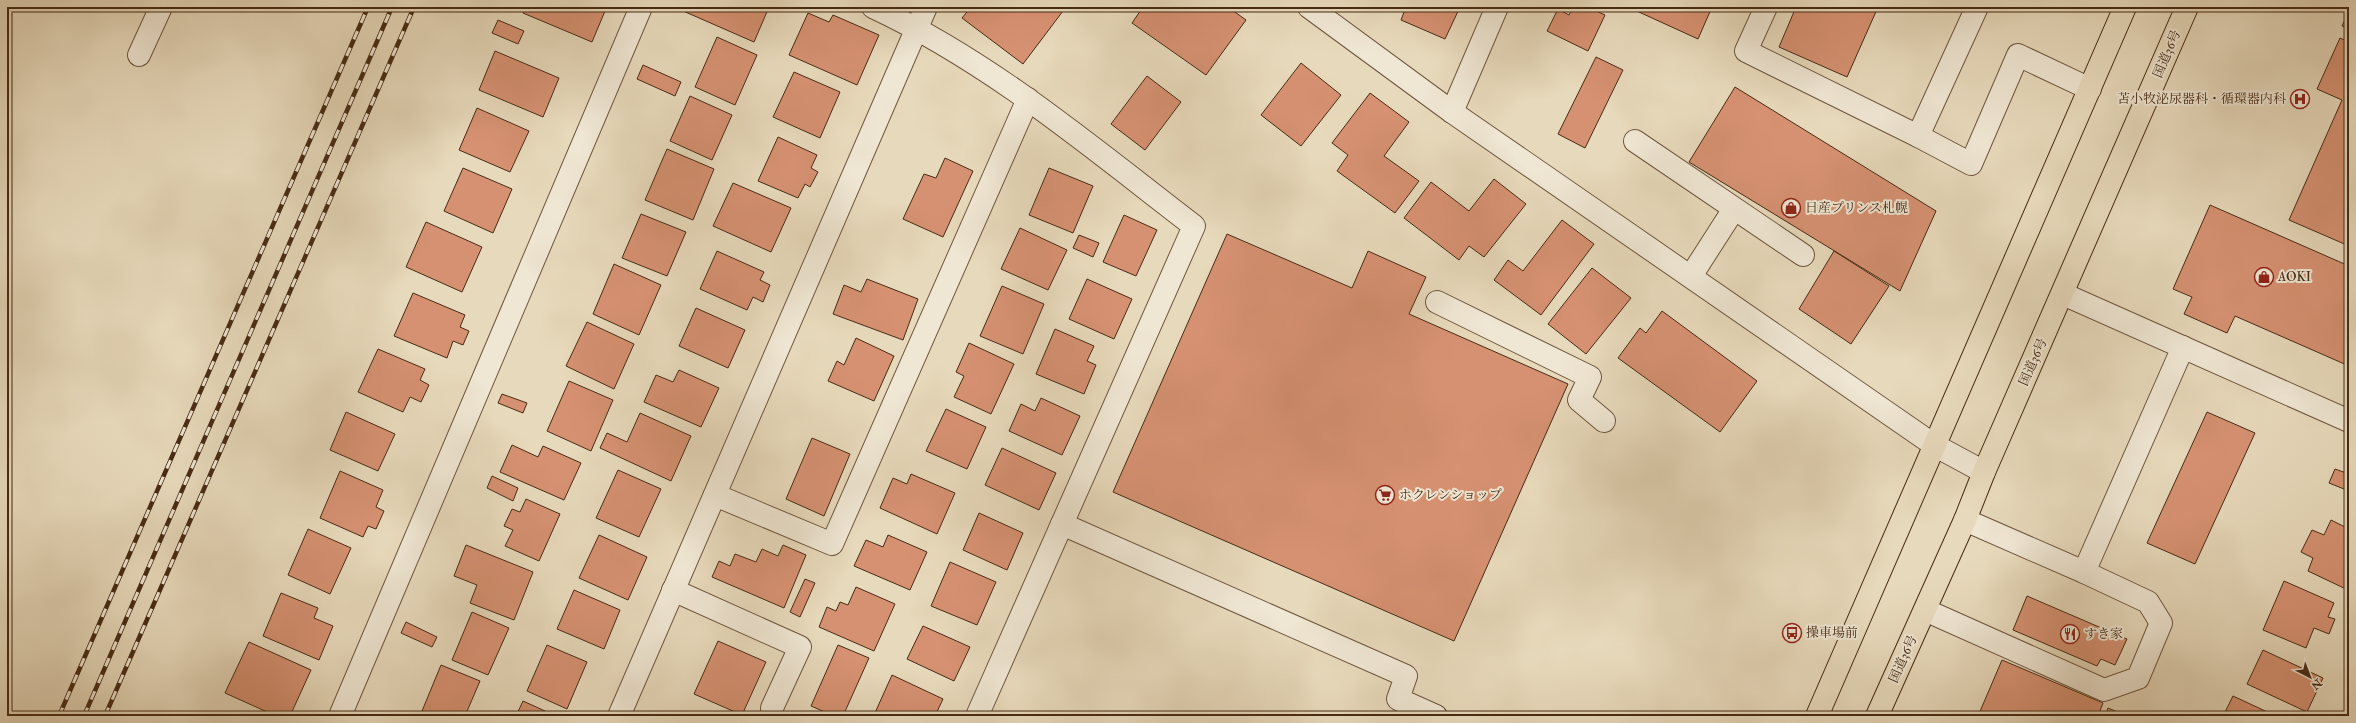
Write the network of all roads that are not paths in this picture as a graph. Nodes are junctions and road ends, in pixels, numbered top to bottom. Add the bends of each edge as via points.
1 (161, 7) edge
2 (641, 7) edge
3 (873, 7) edge
4 (926, 7) edge
5 (1309, 7) edge
6 (1497, 7) edge
7 (1766, 7) edge
8 (1977, 7) edge
9 (2126, 7) edge
10 (2187, 7) edge
11 (917, 27) junction
12 (139, 55) dead end
13 (2090, 89) junction
14 (1028, 99) junction
15 (1452, 112) junction
16 (1918, 136) junction
17 (1635, 141) dead end
18 (1734, 209) junction
19 (1803, 256) dead end
20 (1691, 276) junction
21 (2062, 294) junction
22 (1437, 302) dead end
23 (2183, 347) junction
24 (1604, 421) dead end
25 (2349, 421) edge
26 (1934, 445) junction
27 (1984, 472) junction
28 (715, 495) junction
29 (1965, 520) junction
30 (1062, 524) junction
31 (2084, 572) junction
32 (674, 590) junction
33 (1925, 610) junction
34 (772, 708) dead end
35 (340, 716) edge
36 (619, 716) edge
37 (977, 716) edge
38 (1436, 716) edge
39 (1817, 716) edge
40 (1877, 716) edge

1 - 12 street
2 - 35 street
3 - 11 street
4 - 11 street
5 - 15 street
6 - 15 street
7 - 16 street via 1746,51
8 - 16 street
9 - 13 highway
10 - 21 highway, 国道36号
11 - 14 street
11 - 28 street
13 - 16 street via 2018,55 1972,164
13 - 26 highway
14 - 28 street via 832,544
14 - 30 street via 1194,226
15 - 20 street
17 - 18 street
18 - 19 street
18 - 20 street
20 - 26 street
21 - 23 street
21 - 27 highway, 国道36号
22 - 24 street via 1590,377 1579,400
23 - 25 street
23 - 31 street
26 - 27 street
26 - 39 highway
27 - 29 highway, 国道36号
28 - 32 street
29 - 31 street
29 - 33 highway, 国道36号
30 - 37 street
30 - 38 street via 1406,676 1398,699
31 - 33 street via 2148,602 2161,623 2138,678 2104,690
32 - 34 street via 800,647
32 - 36 street
33 - 40 highway, 国道36号

